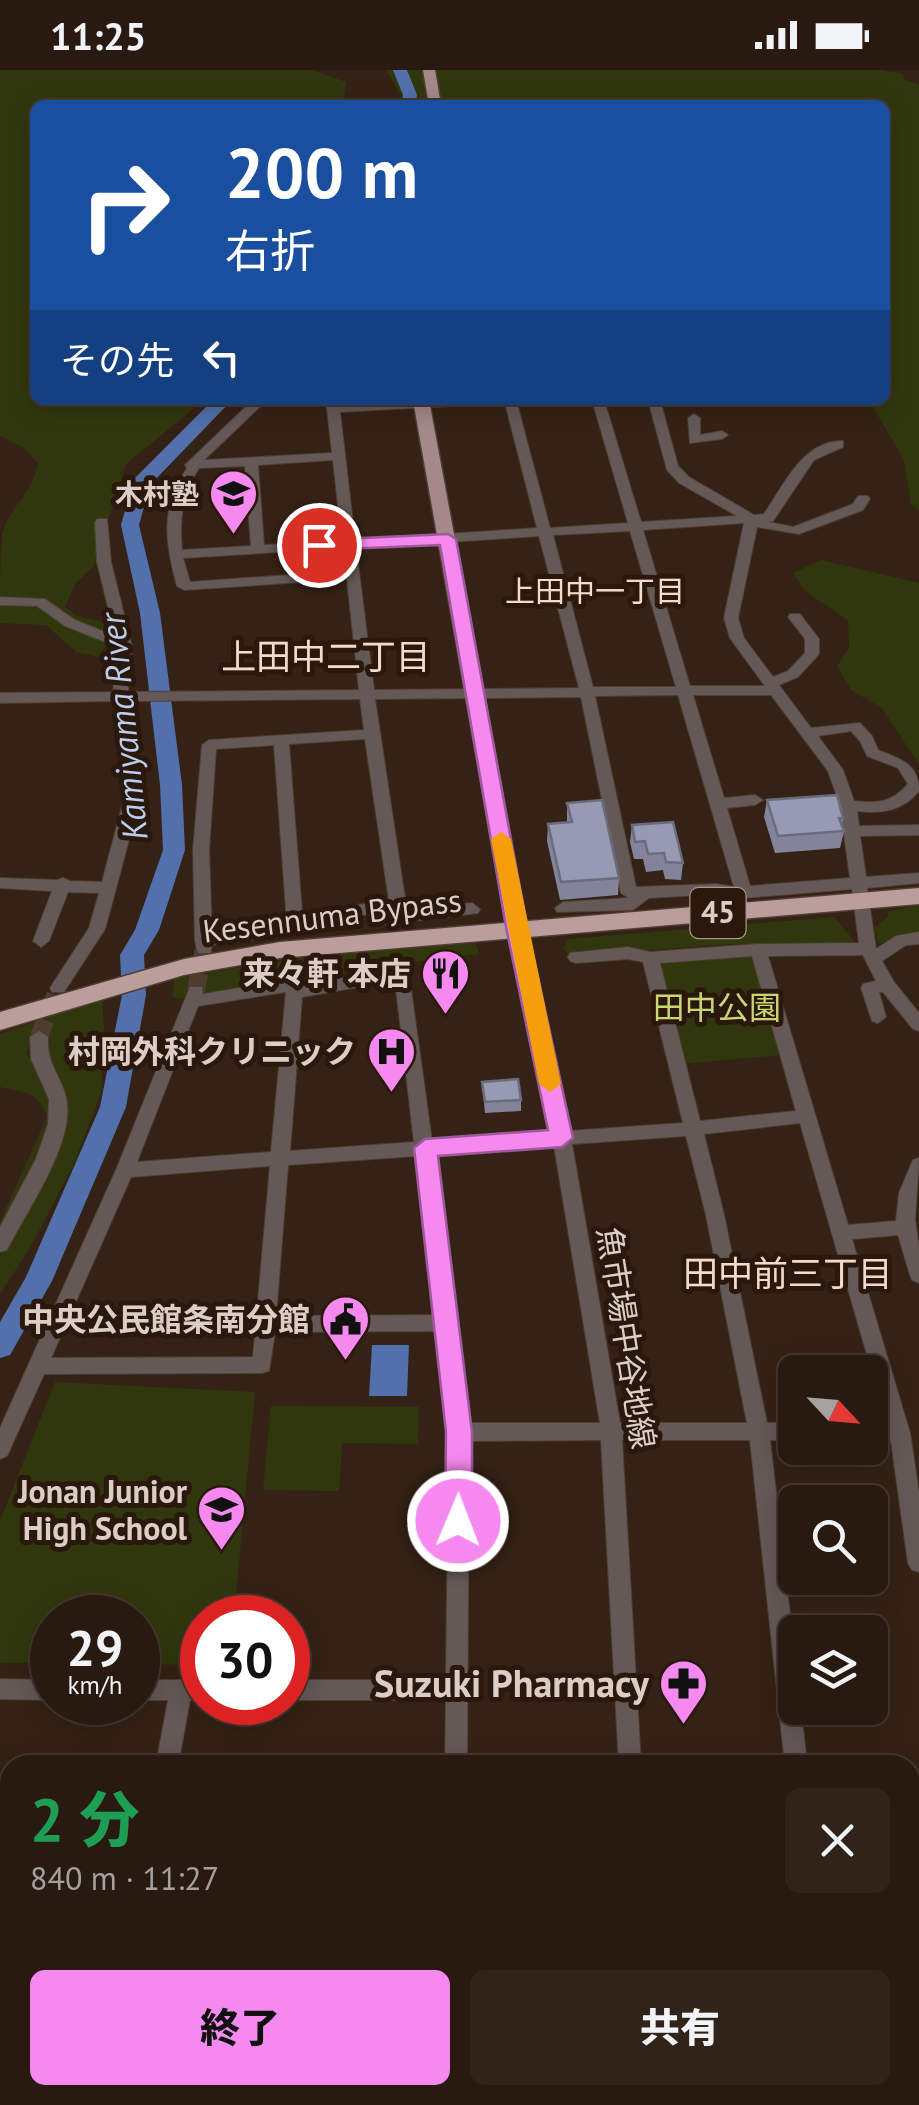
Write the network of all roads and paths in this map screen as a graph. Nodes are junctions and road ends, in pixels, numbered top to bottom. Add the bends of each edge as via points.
1 (429, 70) edge
2 (434, 100) edge
3 (255, 405) edge
4 (333, 405) edge
5 (421, 405) edge
6 (511, 405) edge
7 (600, 405) edge
8 (655, 405) edge
9 (662, 429) junction
10 (722, 435) dead end
11 (839, 444) dead end
12 (338, 456) junction
13 (251, 462) junction
14 (191, 465) junction
15 (863, 499) dead end
16 (752, 520) junction
17 (102, 522) dead end
18 (638, 526) junction
19 (548, 534) junction
20 (448, 539) junction
21 (350, 543) junction
22 (258, 549) junction
23 (174, 555) junction
24 (352, 575) junction
25 (0, 601) edge
26 (795, 617) dead end
27 (124, 644) junction
28 (775, 686) junction
29 (587, 691) junction
30 (686, 691) junction
31 (367, 693) junction
32 (474, 694) junction
33 (123, 696) junction
34 (0, 698) edge
35 (806, 733) junction
36 (372, 734) junction
37 (282, 740) junction
38 (755, 800) dead end
39 (718, 804) junction
40 (848, 805) junction
41 (919, 830) edge
42 (850, 831) junction
43 (919, 878) edge
44 (0, 883) edge
45 (63, 884) junction
46 (107, 888) junction
47 (646, 892) junction
48 (744, 892) junction
49 (862, 892) junction
50 (919, 896) edge
51 (563, 908) dead end
52 (472, 909) dead end
53 (295, 923) junction
54 (517, 927) junction
55 (919, 938) edge
56 (41, 941) dead end
57 (758, 950) junction
58 (871, 954) junction
59 (576, 957) dead end
60 (650, 958) junction
61 (888, 985) junction
62 (296, 992) junction
63 (69, 993) junction
64 (878, 1017) dead end
65 (0, 1021) edge
66 (919, 1026) edge
67 (39, 1037) tunnel mouth
68 (807, 1116) junction
69 (692, 1130) junction
70 (562, 1138) junction
71 (425, 1148) junction
72 (280, 1162) junction
73 (919, 1166) edge
74 (125, 1170) junction
75 (842, 1233) junction
76 (910, 1233) edge
77 (0, 1245) edge
78 (919, 1275) edge
79 (268, 1324) junction
80 (449, 1324) junction
81 (36, 1366) junction
82 (611, 1430) junction
83 (759, 1431) junction
84 (778, 1431) edge
85 (459, 1432) junction
86 (888, 1433) edge
87 (900, 1433) junction
88 (0, 1450) edge
89 (919, 1563) edge
90 (0, 1690) edge
91 (30, 1690) edge
92 (310, 1690) edge
93 (457, 1690) junction
94 (180, 1725) edge
95 (170, 1755) edge
96 (456, 1755) edge
97 (629, 1755) edge
98 (795, 1755) edge

1 - 2 main road
3 - 14 street
4 - 12 street
5 - 20 main road
6 - 19 street
7 - 18 street
8 - 9 street
9 - 10 street via 693,424 694,440 700,441
9 - 16 street via 664,451 684,480
11 - 16 street via 803,464 768,518
12 - 13 street
12 - 21 street
13 - 14 street
13 - 22 street
14 - 23 street via 174,514
15 - 16 street via 800,530
16 - 18 street
16 - 28 street via 731,618
17 - 27 street via 104,562
18 - 19 street
18 - 30 street
19 - 20 street
19 - 29 street
20 - 21 street
20 - 32 main road
21 - 22 street
21 - 24 street
22 - 23 street
23 - 24 street via 184,586
24 - 31 street
25 - 27 street via 40,602 70,623
26 - 28 street via 812,639 812,654
27 - 33 street
28 - 30 street
28 - 35 street
29 - 30 street
29 - 32 street
29 - 47 street via 630,893
30 - 39 street
31 - 32 street
31 - 33 street
31 - 36 street
32 - 54 main road
33 - 34 street
33 - 46 street via 136,766
35 - 40 street via 835,770
35 - 40 street via 855,726 872,753 903,765 916,784 886,808
36 - 37 street
36 - 53 street via 398,905
37 - 53 street
37 - 53 street via 209,745 201,850 204,945
38 - 39 street
39 - 48 street
40 - 42 street
41 - 42 street
42 - 49 street
43 - 49 street
44 - 45 street
45 - 46 street
45 - 56 street
46 - 63 street
47 - 48 street
47 - 51 street via 633,904
48 - 49 street
49 - 50 highway, Kesennuma Bypass / 45
49 - 54 highway, Kesennuma Bypass / 45
49 - 58 street
52 - 53 street
54 - 63 highway, Kesennuma Bypass / 45 via 280,950
54 - 70 street, 魚市場中谷地線
55 - 58 street
57 - 58 street
57 - 60 street
57 - 68 street
58 - 61 street
59 - 60 street
60 - 69 street
61 - 64 street via 869,988
61 - 66 street
62 - 71 street via 388,976 400,980
62 - 72 street
62 - 74 street via 291,982 196,996
63 - 65 highway, Kesennuma Bypass / 45
67 - 77 street via 36,1055 57,1097 57,1122
68 - 69 street
68 - 75 street
69 - 70 street
69 - 83 street
70 - 71 street
70 - 82 street, 魚市場中谷地線
71 - 72 street
71 - 80 street
72 - 74 street
72 - 79 street
73 - 76 street via 903,1207
74 - 81 street
75 - 76 street
75 - 87 street
76 - 78 street
79 - 80 street
79 - 81 street via 262,1365
80 - 85 street
81 - 88 street
82 - 83 street
82 - 85 street
82 - 97 street, 魚市場中谷地線
83 - 84 street
83 - 98 street
85 - 93 street
86 - 87 street
87 - 89 street
90 - 91 street
92 - 93 street
93 - 96 street
94 - 95 street

